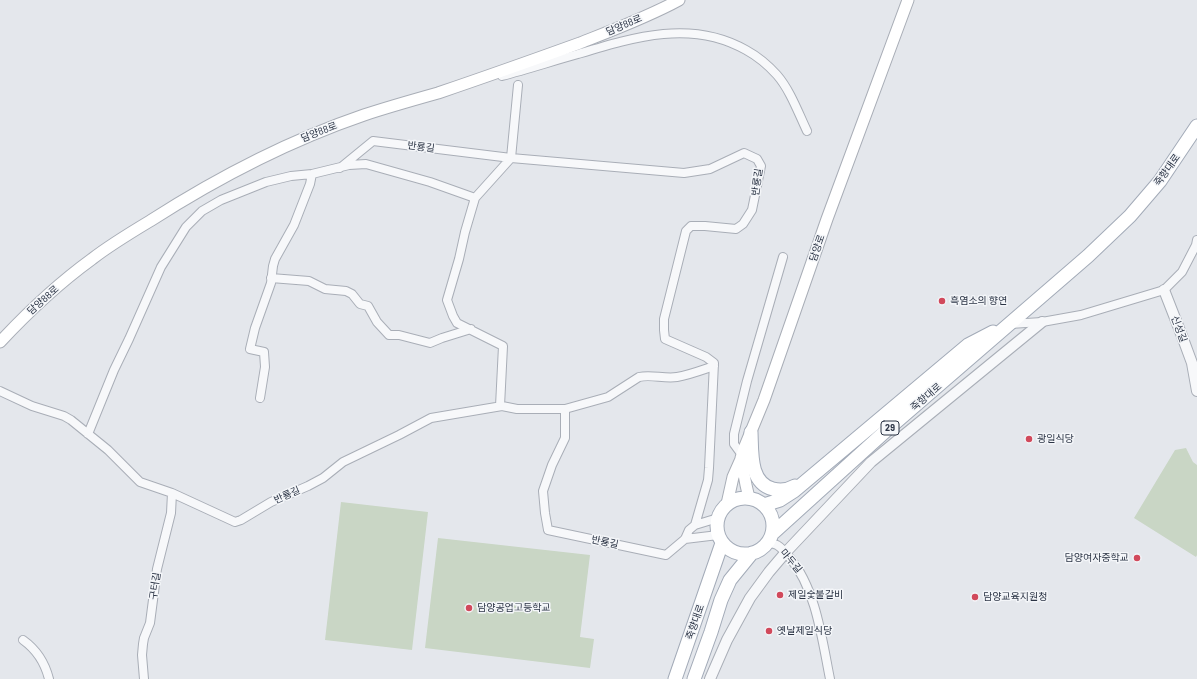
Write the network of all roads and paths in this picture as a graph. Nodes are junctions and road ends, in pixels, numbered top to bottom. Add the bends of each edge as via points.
1 (679, 0) edge
2 (908, 0) edge
3 (518, 85) dead end
4 (440, 92) junction
5 (1197, 126) edge
6 (807, 130) dead end
7 (511, 158) junction
8 (340, 168) junction
9 (312, 174) junction
10 (475, 198) junction
11 (1197, 240) edge
12 (783, 257) dead end
13 (272, 278) junction
14 (1164, 290) junction
15 (1042, 322) junction
16 (1010, 324) junction
17 (471, 330) junction
18 (0, 342) edge
19 (1194, 361) edge
20 (714, 366) junction
21 (0, 391) edge
22 (1197, 392) edge
23 (260, 398) dead end
24 (500, 406) junction
25 (566, 409) junction
26 (751, 432) junction
27 (88, 434) junction
28 (742, 457) junction
29 (810, 478) junction
30 (172, 493) junction
31 (749, 498) junction
32 (727, 504) junction
33 (764, 505) junction
34 (718, 518) junction
35 (695, 525) junction
36 (770, 538) junction
37 (685, 539) junction
38 (720, 539) junction
39 (786, 552) junction
40 (752, 553) junction
41 (23, 640) dead end
42 (49, 679) edge
43 (144, 679) edge
44 (675, 679) edge
45 (694, 679) edge
46 (710, 679) edge
47 (830, 679) edge

1 - 4 main road, 담양88로 via 601,35
2 - 26 main road, 담양로
3 - 7 street
4 - 6 street via 636,38 687,33 714,36 756,55 777,75
4 - 18 main road, 담양88로 via 297,140 196,192 91,259 54,290
5 - 16 main road, 죽향대로 / 29 via 1160,180 1130,216
7 - 8 street, 반룡길 via 373,141
7 - 10 street
7 - 20 street, 반룡길 via 684,172 710,169 744,153 757,159 761,166 752,210 743,224 736,229 691,226 686,231 664,319 665,339 706,357
8 - 9 street, 반룡길
8 - 10 street, 반룡길 via 366,164
9 - 13 street via 294,225 275,259
9 - 27 street, 반룡길 via 291,176 241,191 202,211 186,227 161,267
10 - 17 street via 447,300 458,323
11 - 14 street via 1182,272
12 - 28 street via 734,434 734,444
13 - 17 street via 309,281 325,289 346,291 360,304 368,306 388,335 399,335 430,343
13 - 23 street via 250,349 264,352 265,367
14 - 15 street via 1081,314
14 - 19 street, 신성길
15 - 16 street
15 - 39 street via 871,462
16 - 29 main road, 죽향대로 / 29 via 968,345
16 - 36 main road, 죽향대로 / 29 via 883,434
17 - 24 street via 503,346
19 - 22 street, 신성길
20 - 25 street, 반룡길 via 678,377 639,377 608,397
20 - 35 street via 708,480
21 - 27 street, 반룡길 via 32,406 64,416
24 - 25 street, 반룡길 via 517,409
24 - 30 street, 반룡길 via 430,418 343,462 323,478 271,502 239,522
25 - 37 street, 반룡길 via 565,438 543,491 548,530 666,555
26 - 28 main road, 담양로
26 - 29 main road via 753,467 762,484 772,489 783,490
27 - 30 street, 반룡길 via 140,482
28 - 31 main road
28 - 32 main road, 담양로
29 - 33 main road, 죽향대로 / 29 via 780,500
30 - 43 street, 구터길 via 171,513 156,573 150,623 143,644
31 - 32 main road via 741,498
31 - 33 main road
32 - 34 main road
33 - 36 main road via 773,523
34 - 35 street
34 - 38 main road via 716,527
35 - 37 street
36 - 39 street, 마두길
36 - 40 main road via 761,549
37 - 38 street
38 - 40 main road via 728,549 744,554
38 - 44 main road, 죽향대로
39 - 46 street via 750,598 727,640
39 - 47 street, 마두길 via 807,585 820,628
40 - 45 main road, 죽향대로 via 730,580 720,600
41 - 42 street via 40,656

